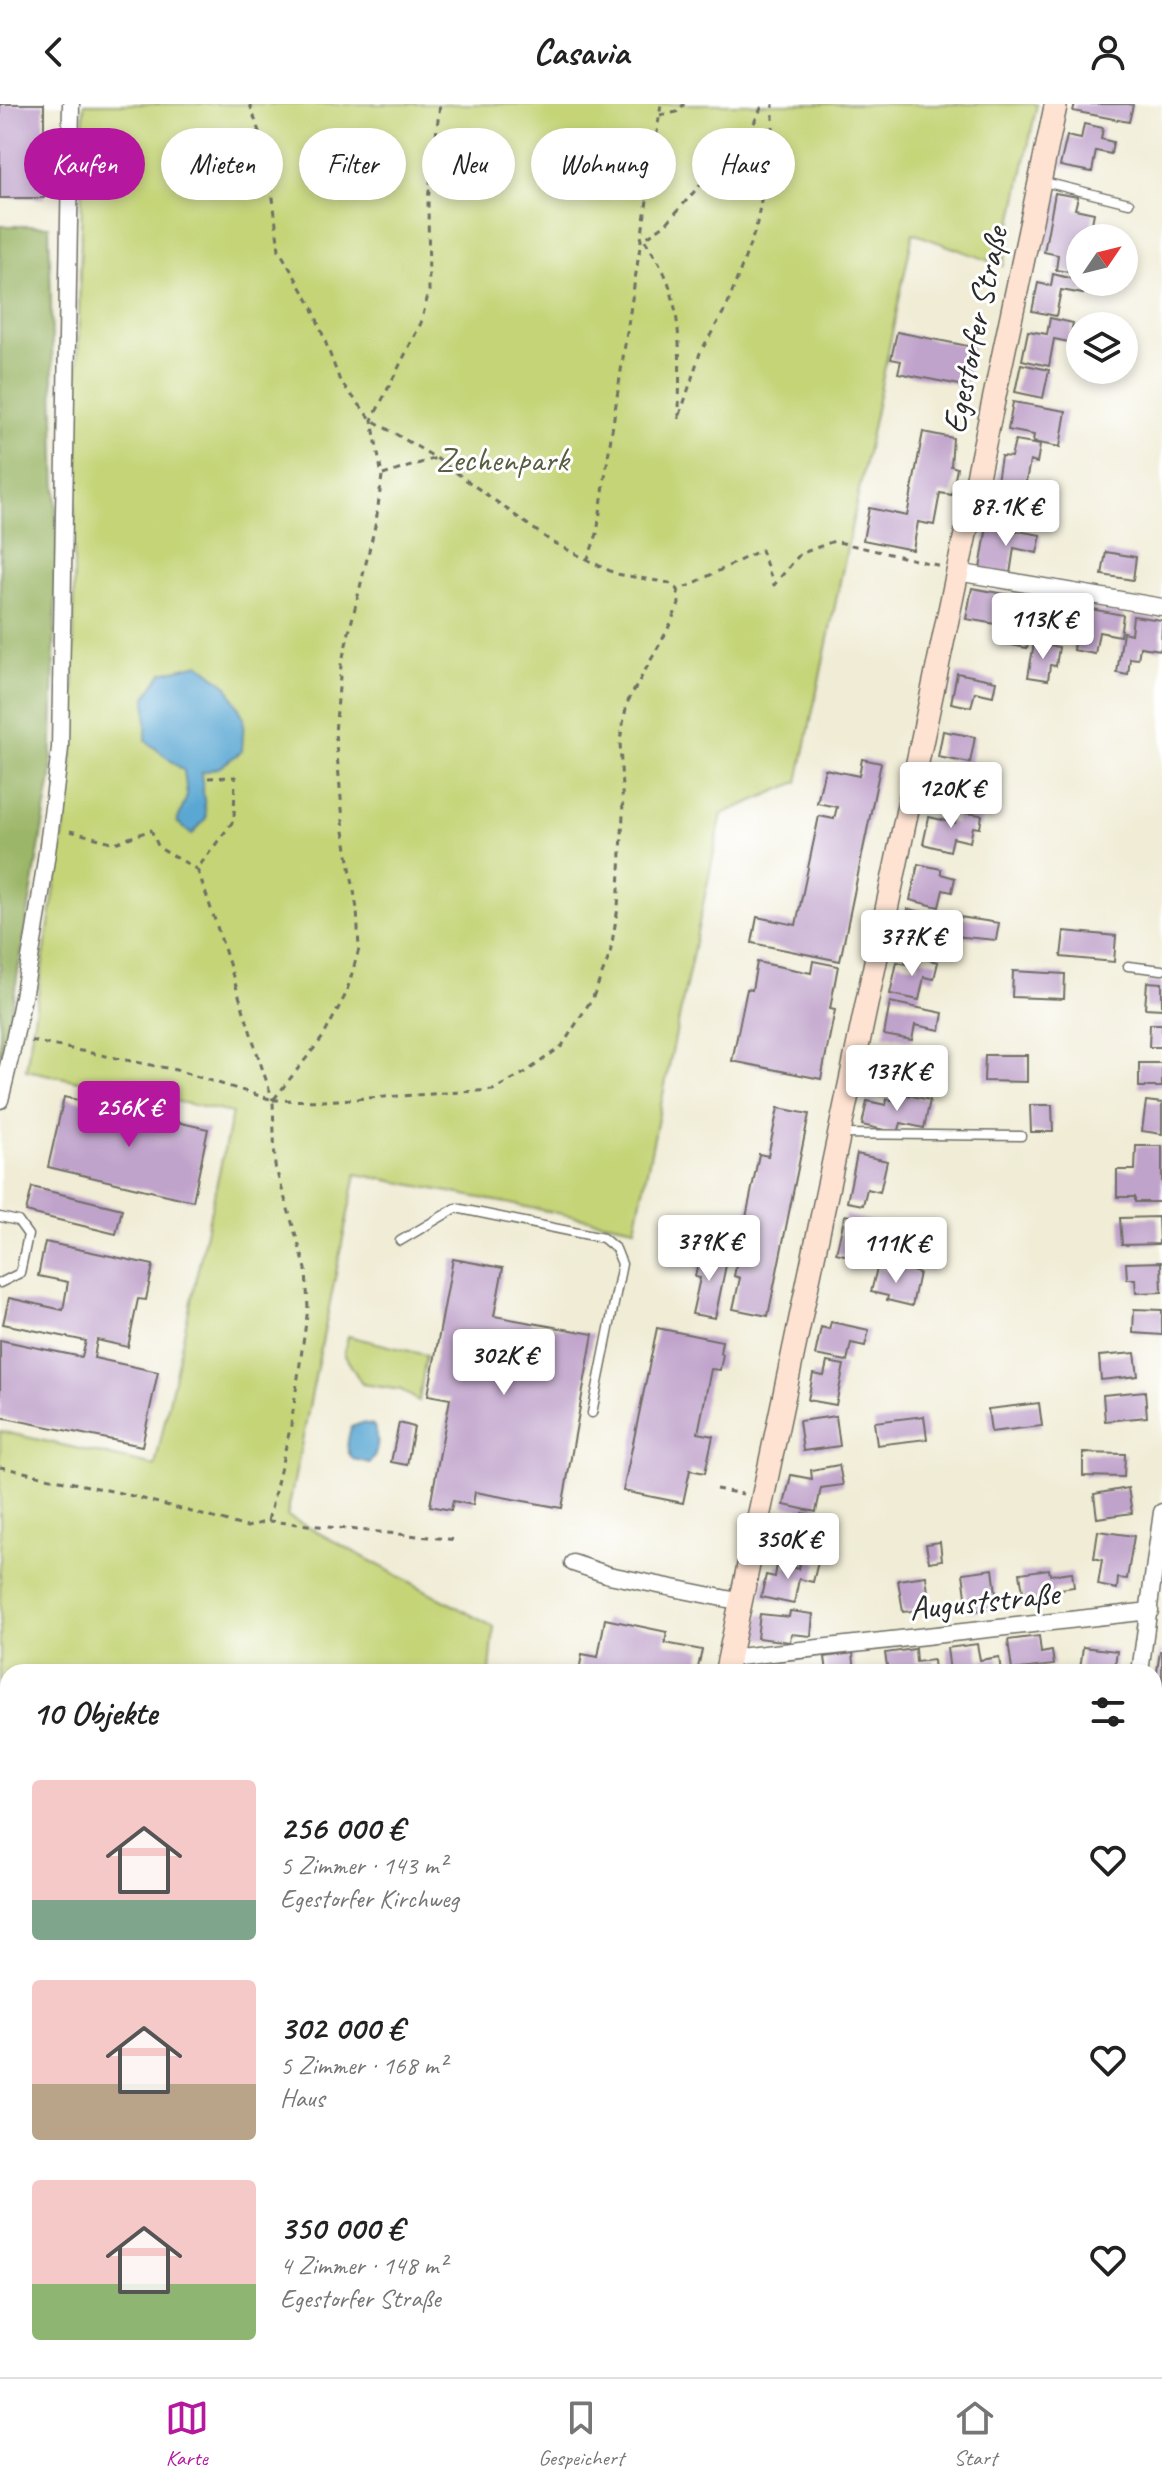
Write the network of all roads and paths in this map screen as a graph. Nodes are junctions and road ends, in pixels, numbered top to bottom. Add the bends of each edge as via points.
1 (71, 104) edge
2 (250, 104) edge
3 (440, 104) edge
4 (661, 104) edge
5 (684, 104) edge
6 (763, 104) edge
7 (773, 104) edge
8 (1056, 104) edge
9 (660, 115) junction
10 (1040, 181) junction
11 (1129, 203) dead end
12 (644, 239) junction
13 (372, 420) junction
14 (436, 458) junction
15 (382, 476) junction
16 (587, 561) junction
17 (957, 572) junction
18 (678, 591) junction
19 (1162, 607) edge
20 (208, 778) dead end
21 (70, 831) dead end
22 (197, 869) junction
23 (1128, 966) dead end
24 (1162, 970) edge
25 (15, 1038) junction
26 (0, 1100) edge
27 (273, 1100) junction
28 (839, 1134) junction
29 (1021, 1136) dead end
30 (0, 1217) edge
31 (400, 1241) dead end
32 (0, 1283) edge
33 (592, 1413) dead end
34 (0, 1467) edge
35 (716, 1489) dead end
36 (763, 1497) junction
37 (1162, 1512) edge
38 (268, 1521) junction
39 (458, 1540) dead end
40 (573, 1563) dead end
41 (742, 1602) junction
42 (1150, 1611) junction
43 (728, 1664) edge
44 (736, 1664) edge
45 (1141, 1664) edge

1 - 25 street via 60,748 52,826
2 - 13 path via 269,163 279,250 312,306 340,381
3 - 13 path via 428,200 429,291 421,323
4 - 9 path
5 - 9 path via 677,112
6 - 12 path via 754,123 666,224
7 - 12 path via 773,135 756,228 727,306 700,353 679,419 679,346 671,289
8 - 10 main road, Egestorfer Straße
9 - 12 path
10 - 11 lane
10 - 17 main road, Egestorfer Straße
12 - 16 path via 597,534
13 - 14 path
13 - 15 path
14 - 15 path
14 - 16 path via 552,542
15 - 27 path via 341,665 335,733 359,949 346,994 323,1037
16 - 18 path via 616,574 669,583
17 - 18 path via 834,541 800,554 774,585 761,550
17 - 19 street
17 - 28 main road, Egestorfer Straße
18 - 27 path via 679,604 667,631 627,703 620,740 623,815 610,954 593,997 562,1046 493,1090
20 - 22 path via 235,777 234,820
21 - 22 path via 115,843 151,830 159,848
22 - 27 path
23 - 24 lane
25 - 26 street
25 - 27 path via 176,1070
27 - 38 path via 275,1166 306,1269 308,1309 291,1425
28 - 29 lane
28 - 36 main road, Egestorfer Straße
30 - 32 lane via 18,1221 28,1235 20,1273
31 - 33 lane via 456,1208 603,1238 616,1249 622,1264
34 - 38 path via 247,1527
35 - 36 path
36 - 41 main road, Egestorfer Straße
37 - 42 street
38 - 39 path
40 - 41 street
41 - 43 main road, Egestorfer Straße
42 - 44 street, Auguststraße
42 - 45 street

